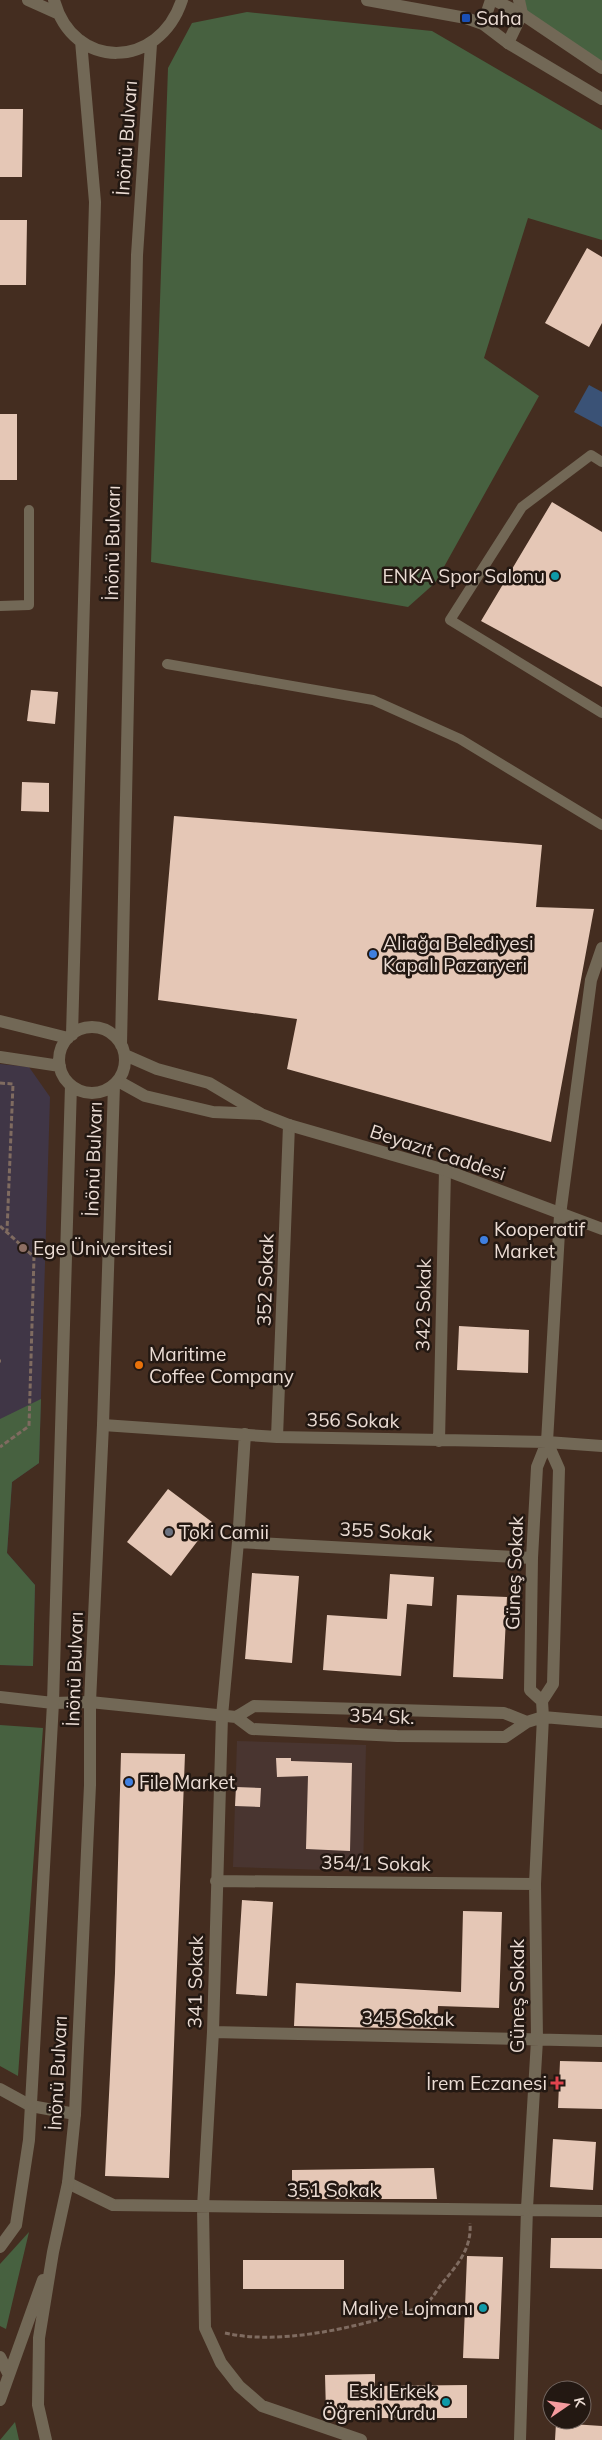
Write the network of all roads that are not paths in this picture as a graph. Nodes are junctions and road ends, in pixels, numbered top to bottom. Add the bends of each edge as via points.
1 (28, 0) edge
2 (54, 0) edge
3 (182, 0) edge
4 (367, 0) edge
5 (493, 0) edge
6 (519, 0) edge
7 (57, 13) junction
8 (522, 14) junction
9 (483, 24) junction
10 (81, 41) junction
11 (508, 43) junction
12 (151, 44) junction
13 (602, 68) edge
14 (602, 99) edge
15 (602, 462) edge
16 (28, 510) dead end
17 (0, 606) edge
18 (166, 664) dead end
19 (602, 714) edge
20 (602, 825) edge
21 (602, 948) edge
22 (0, 1021) edge
23 (70, 1036) junction
24 (123, 1050) junction
25 (0, 1057) edge
26 (60, 1066) junction
27 (116, 1083) junction
28 (71, 1085) junction
29 (261, 1114) junction
30 (289, 1125) junction
31 (445, 1170) junction
32 (560, 1215) junction
33 (602, 1229) edge
34 (103, 1425) junction
35 (245, 1434) junction
36 (277, 1437) junction
37 (439, 1441) junction
38 (547, 1442) junction
39 (602, 1446) edge
40 (238, 1542) junction
41 (532, 1558) junction
42 (0, 1697) edge
43 (542, 1701) junction
44 (90, 1702) junction
45 (53, 1703) junction
46 (222, 1716) junction
47 (236, 1717) junction
48 (543, 1717) junction
49 (527, 1722) junction
50 (602, 1722) edge
51 (216, 1881) junction
52 (535, 1884) junction
53 (213, 2032) junction
54 (538, 2040) junction
55 (602, 2041) edge
56 (0, 2089) edge
57 (31, 2106) junction
58 (75, 2114) junction
59 (68, 2183) junction
60 (203, 2208) junction
61 (527, 2208) junction
62 (602, 2211) edge
63 (0, 2247) edge
64 (53, 2252) junction
65 (0, 2357) edge
66 (8, 2373) junction
67 (0, 2400) edge
68 (46, 2440) edge
69 (361, 2440) edge
70 (520, 2440) edge

1 - 7 street
2 - 7 street, İnönü Bulvarı
3 - 12 street, İnönü Bulvarı via 177,16 166,32
4 - 9 street
5 - 8 street
5 - 9 street
6 - 8 street
7 - 10 street, İnönü Bulvarı via 67,29
8 - 11 street
8 - 13 street
9 - 11 street
10 - 12 street, İnönü Bulvarı via 97,50 116,53 134,51
10 - 23 street, İnönü Bulvarı via 95,202
11 - 14 street
12 - 24 street, İnönü Bulvarı via 137,254
15 - 19 lane via 590,455 522,507 450,620
16 - 17 lane via 28,605
18 - 20 lane via 374,700 460,739
21 - 32 street, Güneş Sokak via 591,980
22 - 23 street
23 - 24 street via 80,1030 99,1028 108,1032
23 - 26 street via 60,1056
24 - 27 street via 125,1064
24 - 29 street, Beyazıt Caddesi via 157,1069 209,1083
25 - 26 street
26 - 28 street
27 - 28 street via 97,1093
27 - 29 street, Beyazıt Caddesi via 145,1096 213,1112
27 - 34 street, İnönü Bulvarı
28 - 45 street, İnönü Bulvarı
29 - 30 street, Beyazıt Caddesi
30 - 31 street, Beyazıt Caddesi
30 - 36 street, 352 Sokak
31 - 32 street, Beyazıt Caddesi
31 - 37 street, 342 Sokak
32 - 33 street, Beyazıt Caddesi
32 - 38 street, Güneş Sokak
34 - 35 street, 356 Sokak
34 - 44 street, İnönü Bulvarı
35 - 36 street, 356 Sokak
35 - 40 street, 341 Sokak
36 - 37 street, 356 Sokak
37 - 38 street, 356 Sokak
38 - 39 street, 356 Sokak
38 - 41 street, Güneş Sokak via 537,1467
38 - 43 street, Güneş Sokak via 559,1469 553,1684
40 - 41 street, 355 Sokak
40 - 46 street, 341 Sokak
41 - 43 street, Güneş Sokak via 530,1690
42 - 45 street, 354 Sk.
43 - 48 street, Güneş Sokak
44 - 45 street, 354 Sk.
44 - 46 street, 354 Sk.
44 - 58 street, İnönü Bulvarı via 90,1785
45 - 57 street, İnönü Bulvarı
46 - 47 street, 354 Sk.
46 - 51 street, 341 Sokak
47 - 49 street, 354 Sk. via 254,1706 504,1713
47 - 49 street, 354 Sk. via 252,1729 397,1736 505,1737
48 - 49 street, 354 Sk.
48 - 50 street, 354 Sk.
48 - 52 street, Güneş Sokak
51 - 52 street, 354/1 Sokak
51 - 53 street, 341 Sokak
52 - 54 street, Güneş Sokak
53 - 54 street, 345 Sokak
53 - 60 street, 341 Sokak
54 - 55 street, 345 Sokak
54 - 61 street, Güneş Sokak
56 - 57 street
57 - 58 street
57 - 63 street, İnönü Bulvarı via 16,2225
58 - 59 street, İnönü Bulvarı
59 - 60 street, 351 Sokak via 114,2205
59 - 64 street, İnönü Bulvarı
60 - 61 street, 351 Sokak
60 - 69 street, 341 Sokak via 204,2328 221,2363 239,2386 262,2406
61 - 62 street, 351 Sokak
61 - 70 street, Güneş Sokak
64 - 66 street
64 - 68 street via 39,2338 38,2404
65 - 66 street
66 - 67 street

